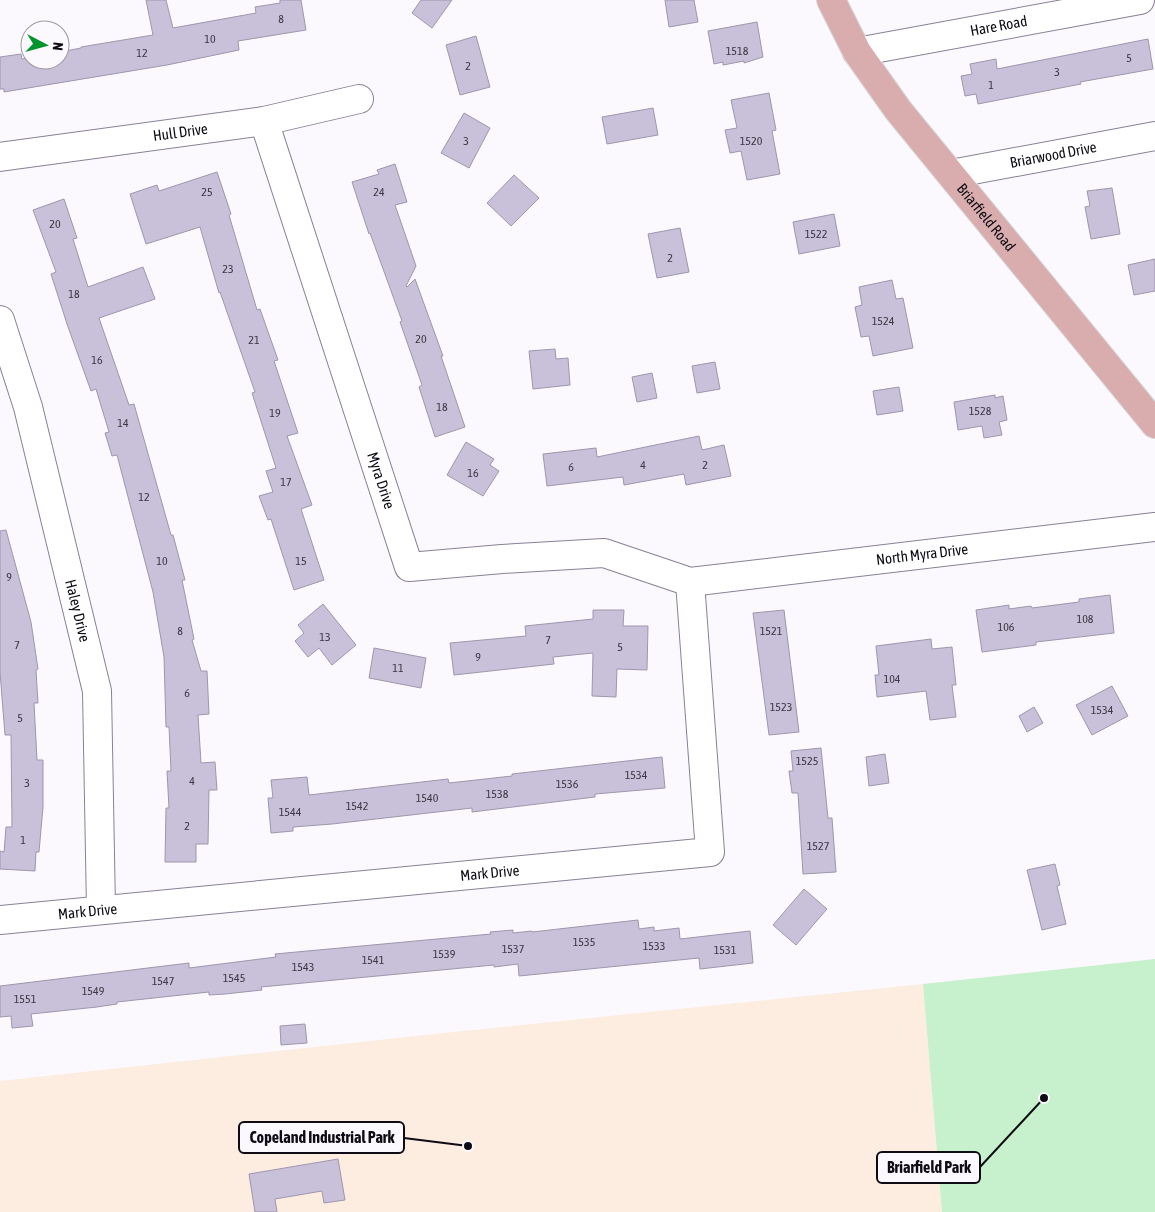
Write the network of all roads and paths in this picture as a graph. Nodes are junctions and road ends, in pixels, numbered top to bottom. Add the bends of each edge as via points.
1 (831, 0) edge
2 (1140, 0) edge
3 (857, 52) junction
4 (359, 99) dead end
5 (264, 121) junction
6 (1155, 136) edge
7 (0, 157) edge
8 (951, 174) junction
9 (0, 320) edge
10 (1155, 424) edge
11 (1155, 528) edge
12 (690, 582) junction
13 (101, 909) junction
14 (0, 920) edge

1 - 3 main road, Briarfield Road
2 - 3 street, Hare Road
3 - 8 main road, Briarfield Road via 898,110
4 - 5 street, Hull Drive
5 - 7 street, Hull Drive
5 - 12 street, Myra Drive via 409,567 604,553
6 - 8 street, Briarwood Drive
8 - 10 main road, Briarfield Road
9 - 13 street, Haley Drive via 28,407 97,691
11 - 12 street, North Myra Drive
12 - 13 street, Mark Drive via 710,852
13 - 14 street, Mark Drive

